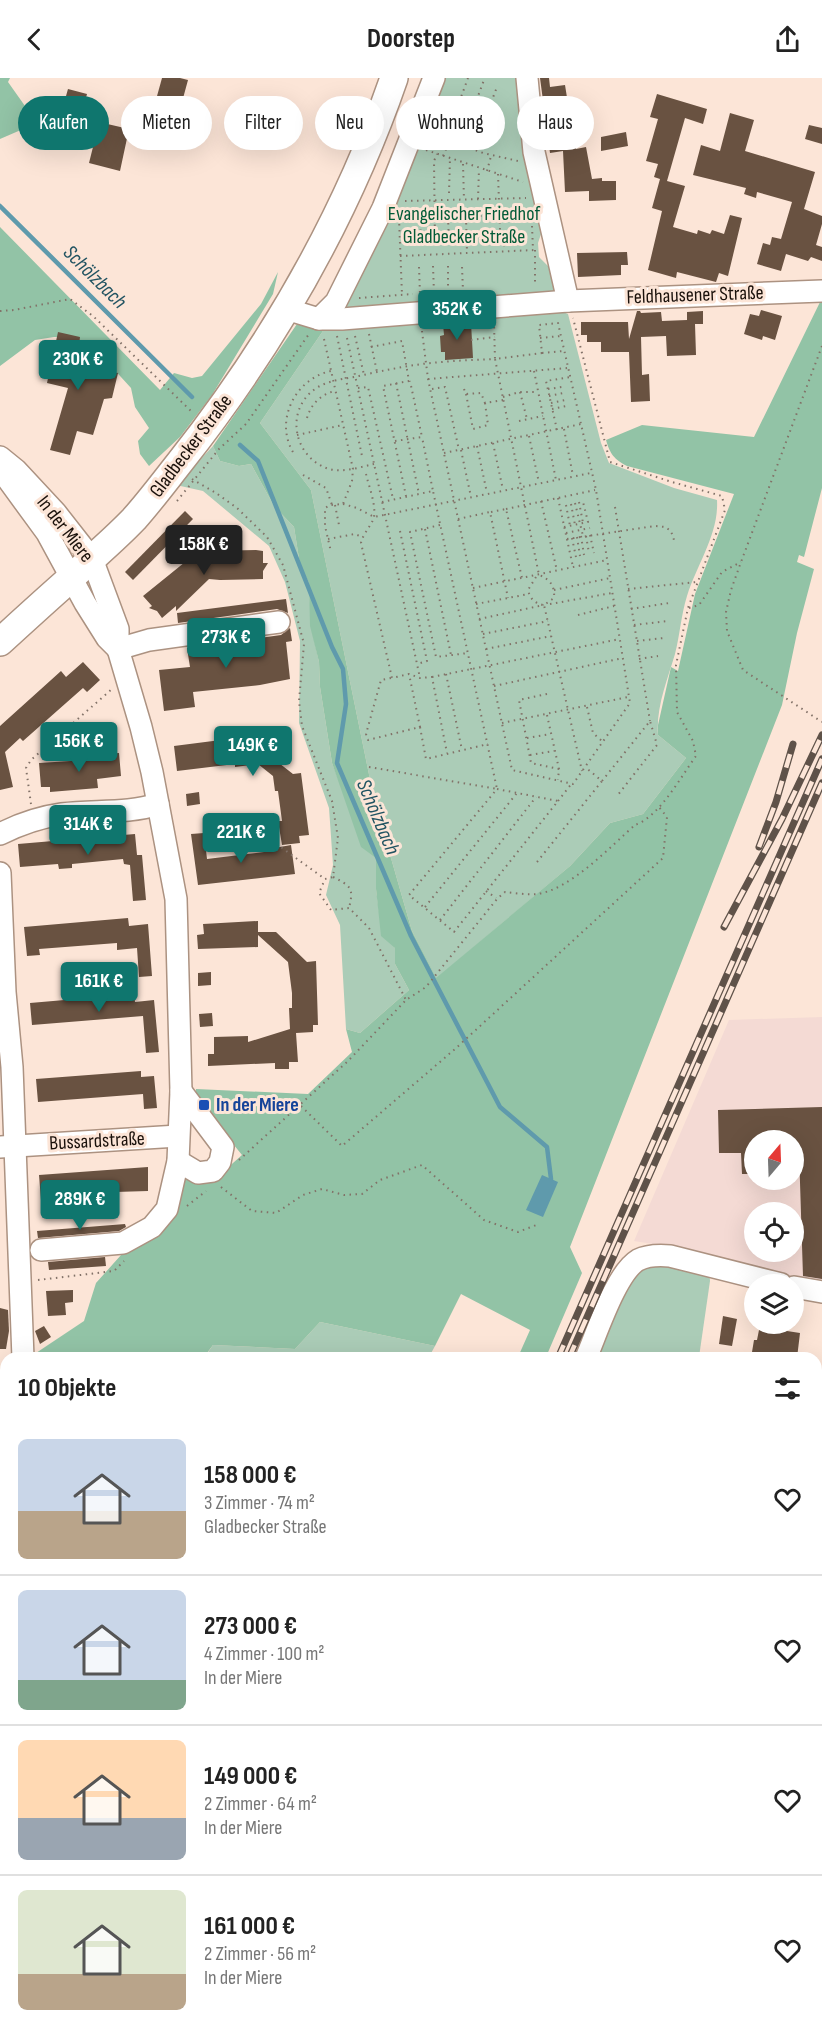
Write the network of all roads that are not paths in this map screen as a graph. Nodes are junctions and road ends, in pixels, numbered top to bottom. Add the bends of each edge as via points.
1 (394, 78) edge
2 (434, 78) edge
3 (527, 78) edge
4 (822, 291) edge
5 (568, 301) junction
6 (286, 309) junction
7 (322, 329) junction
8 (0, 457) edge
9 (0, 469) edge
10 (92, 559) junction
11 (70, 578) junction
12 (279, 622) dead end
13 (0, 642) edge
14 (118, 649) junction
15 (158, 804) junction
16 (0, 834) edge
17 (0, 873) edge
18 (181, 1091) junction
19 (178, 1136) junction
20 (8, 1147) edge
21 (178, 1161) junction
22 (41, 1250) dead end
23 (744, 1275) edge
24 (804, 1289) edge
25 (822, 1292) edge
26 (23, 1352) edge
27 (589, 1352) edge

1 - 6 main road, Gladbecker Straße via 336,217
2 - 7 street via 383,208
3 - 5 street via 541,250
4 - 5 street, Feldhausener Straße
5 - 7 street via 494,306 420,304
6 - 7 street
6 - 10 main road, Gladbecker Straße via 207,427 135,518
8 - 10 street, In der Miere via 56,513
9 - 11 street, In der Miere via 57,548
10 - 11 main road, Gladbecker Straße
10 - 14 street, In der Miere via 118,629
11 - 13 main road, Gladbecker Straße
11 - 14 street, In der Miere
12 - 14 street via 149,640
14 - 15 street, In der Miere
15 - 16 street via 143,809 61,814
15 - 18 street, In der Miere via 176,899
17 - 20 street via 12,1066
18 - 19 street, In der Miere
18 - 21 street via 223,1147 213,1171 198,1173
19 - 20 street, Bussardstraße
19 - 21 street, In der Miere
20 - 26 street
21 - 22 street, In der Miere via 167,1209 152,1227 123,1243
23 - 27 street via 670,1256 645,1257 632,1264 619,1281
24 - 25 street

